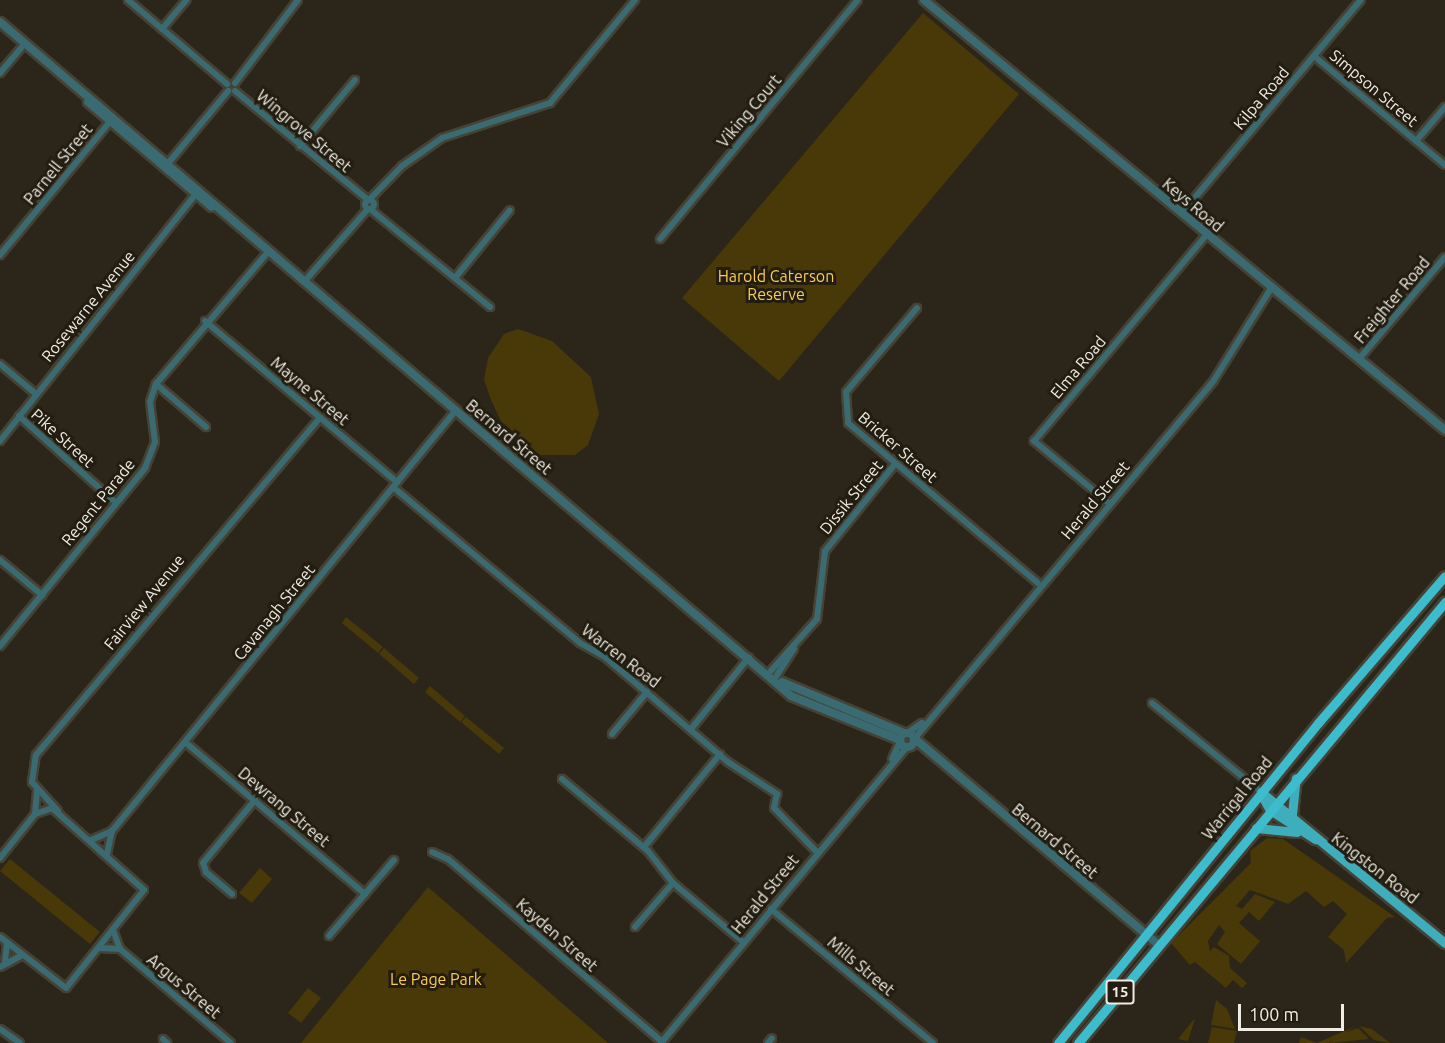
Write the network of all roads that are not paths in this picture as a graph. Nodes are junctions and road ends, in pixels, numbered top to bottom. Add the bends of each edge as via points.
1 (128, 0) edge
2 (186, 0) edge
3 (298, 0) edge
4 (635, 0) edge
5 (858, 0) edge
6 (924, 0) edge
7 (1361, 0) edge
8 (0, 22) edge
9 (162, 29) junction
10 (24, 44) junction
11 (1314, 56) junction
12 (0, 73) edge
13 (355, 80) dead end
14 (230, 89) junction
15 (1445, 107) edge
16 (111, 120) junction
17 (1416, 141) junction
18 (300, 146) junction
19 (167, 165) junction
20 (1445, 165) edge
21 (197, 192) junction
22 (369, 204) junction
23 (510, 210) dead end
24 (1182, 213) junction
25 (1207, 234) junction
26 (660, 239) dead end
27 (268, 252) junction
28 (0, 255) edge
29 (1445, 257) edge
30 (455, 278) junction
31 (304, 282) junction
32 (1272, 287) junction
33 (490, 307) dead end
34 (917, 308) dead end
35 (205, 321) junction
36 (1359, 359) junction
37 (0, 364) edge
38 (156, 384) junction
39 (36, 394) junction
40 (456, 410) junction
41 (19, 416) junction
42 (320, 418) junction
43 (206, 427) dead end
44 (1445, 430) edge
45 (0, 441) edge
46 (895, 464) junction
47 (395, 484) junction
48 (116, 503) junction
49 (1110, 504) junction
50 (0, 560) edge
51 (1445, 576) edge
52 (1038, 583) junction
53 (42, 595) junction
54 (1445, 602) edge
55 (0, 646) edge
56 (749, 657) junction
57 (772, 676) junction
58 (647, 692) junction
59 (1152, 703) dead end
60 (691, 729) junction
61 (612, 734) dead end
62 (908, 740) junction
63 (185, 742) junction
64 (720, 754) junction
65 (1296, 778) junction
66 (562, 779) dead end
67 (37, 790) junction
68 (1261, 792) junction
69 (255, 800) junction
70 (1277, 801) junction
71 (1270, 810) junction
72 (58, 811) junction
73 (35, 814) junction
74 (1292, 814) junction
75 (1256, 828) junction
76 (112, 831) junction
77 (1297, 832) junction
78 (1315, 839) junction
79 (91, 840) junction
80 (0, 844) edge
81 (11, 845) junction
82 (644, 847) junction
83 (432, 852) dead end
84 (817, 852) junction
85 (107, 854) junction
86 (0, 858) edge
87 (394, 860) dead end
88 (673, 883) junction
89 (232, 894) dead end
90 (365, 894) junction
91 (771, 909) junction
92 (635, 927) dead end
93 (113, 930) junction
94 (1146, 934) junction
95 (329, 936) dead end
96 (0, 937) edge
97 (743, 942) junction
98 (7, 943) junction
99 (1445, 943) edge
100 (1159, 945) junction
101 (99, 948) junction
102 (120, 949) junction
103 (21, 956) junction
104 (5, 962) junction
105 (0, 968) edge
106 (0, 1029) edge
107 (929, 1042) edge
108 (21, 1043) edge
109 (231, 1043) edge
110 (661, 1043) edge
111 (1059, 1043) edge
112 (1078, 1043) edge

1 - 9 street, Wingrove Street
2 - 9 street
3 - 14 street
4 - 22 street via 550,103 442,138 402,166
5 - 26 street, Viking Court
6 - 24 street, Keys Road
7 - 11 street, Kilpa Road
8 - 10 street, Bernard Street
9 - 14 street, Wingrove Street
10 - 12 street
10 - 16 street, Bernard Street
11 - 17 street, Simpson Street
11 - 24 street, Kilpa Road
13 - 18 street
14 - 18 street, Wingrove Street
14 - 19 street
15 - 17 street
16 - 19 street, Bernard Street
16 - 28 street, Parnell Street
17 - 20 street, Simpson Street
18 - 22 street, Wingrove Street
19 - 21 street, Bernard Street
21 - 27 street, Bernard Street
21 - 39 street, Rosewarne Avenue
22 - 30 street, Wingrove Street
22 - 31 street
23 - 30 street
24 - 25 street, Keys Road
25 - 32 street, Keys Road
25 - 49 street, Elma Road via 1034,441
27 - 31 street, Bernard Street
27 - 35 street, Regent Parade
29 - 36 street, Freighter Road
30 - 33 street, Wingrove Street
31 - 40 street, Bernard Street
32 - 36 street, Keys Road
32 - 49 street, Herald Street via 1214,380
34 - 46 street, Bricker Street via 843,399 850,427
35 - 38 street, Regent Parade
35 - 42 street, Mayne Street
36 - 44 street, Keys Road
37 - 39 street
38 - 43 street
38 - 48 street, Regent Parade via 150,402 151,456
39 - 41 street, Rosewarne Avenue
40 - 47 street, Cavanagh Street
40 - 56 street, Bernard Street
41 - 45 street, Rosewarne Avenue
41 - 48 street, Pike Street
42 - 47 street, Mayne Street
42 - 67 street, Fairview Avenue via 36,755 30,776
46 - 52 street, Bricker Street
46 - 57 street, Dissik Street via 825,550 818,615
47 - 58 street, Warren Road
47 - 63 street, Cavanagh Street
48 - 53 street, Regent Parade
49 - 52 street, Herald Street
50 - 53 street
51 - 68 highway, Warrigal Road / 15
52 - 62 street, Herald Street
53 - 55 street, Regent Parade
54 - 65 highway, Warrigal Road / 15
56 - 57 street, Bernard Street
56 - 60 street
57 - 62 street, Bernard Street
58 - 60 street, Warren Road
58 - 61 street
59 - 68 street
60 - 64 street, Warren Road
62 - 84 street, Herald Street
62 - 94 street, Bernard Street
63 - 69 street, Dewrang Street
63 - 76 street, Cavanagh Street
64 - 82 street
64 - 84 street, Warren Road via 777,794 774,808
65 - 70 highway, Warrigal Road / 15
65 - 74 main road
66 - 82 street
67 - 72 street
67 - 73 street, Fairview Avenue
68 - 70 main road, Kingston Road
68 - 71 main road, Kingston Road
68 - 94 highway, Warrigal Road / 15
69 - 89 street via 203,863 206,872
69 - 90 street, Dewrang Street
70 - 71 highway, Warrigal Road / 15
70 - 74 main road, Kingston Road
71 - 75 highway, Warrigal Road / 15
71 - 77 main road, Kingston Road
72 - 73 street
72 - 79 street
73 - 81 street
74 - 78 main road, Kingston Road
75 - 77 main road
75 - 100 highway, Warrigal Road / 15
76 - 79 street, Cavanagh Street
76 - 85 street, Cavanagh Street
77 - 78 main road, Kingston Road
78 - 99 main road, Kingston Road
79 - 85 street
80 - 81 street
81 - 86 street
82 - 88 street
83 - 110 street, Kayden Street via 448,859
84 - 91 street, Herald Street
85 - 93 street via 144,891
87 - 90 street
88 - 92 street
88 - 97 street
90 - 95 street
91 - 97 street, Herald Street
91 - 107 street, Mills Street
93 - 101 street
93 - 102 street, Argus Street
94 - 100 street, Bernard Street
94 - 111 highway, Warrigal Road / 15
96 - 98 street
97 - 110 street, Herald Street
98 - 103 street
98 - 104 street
100 - 112 highway, Warrigal Road / 15
101 - 102 street
101 - 103 street via 64,988
102 - 109 street, Argus Street
103 - 104 street
104 - 105 street
106 - 108 street

